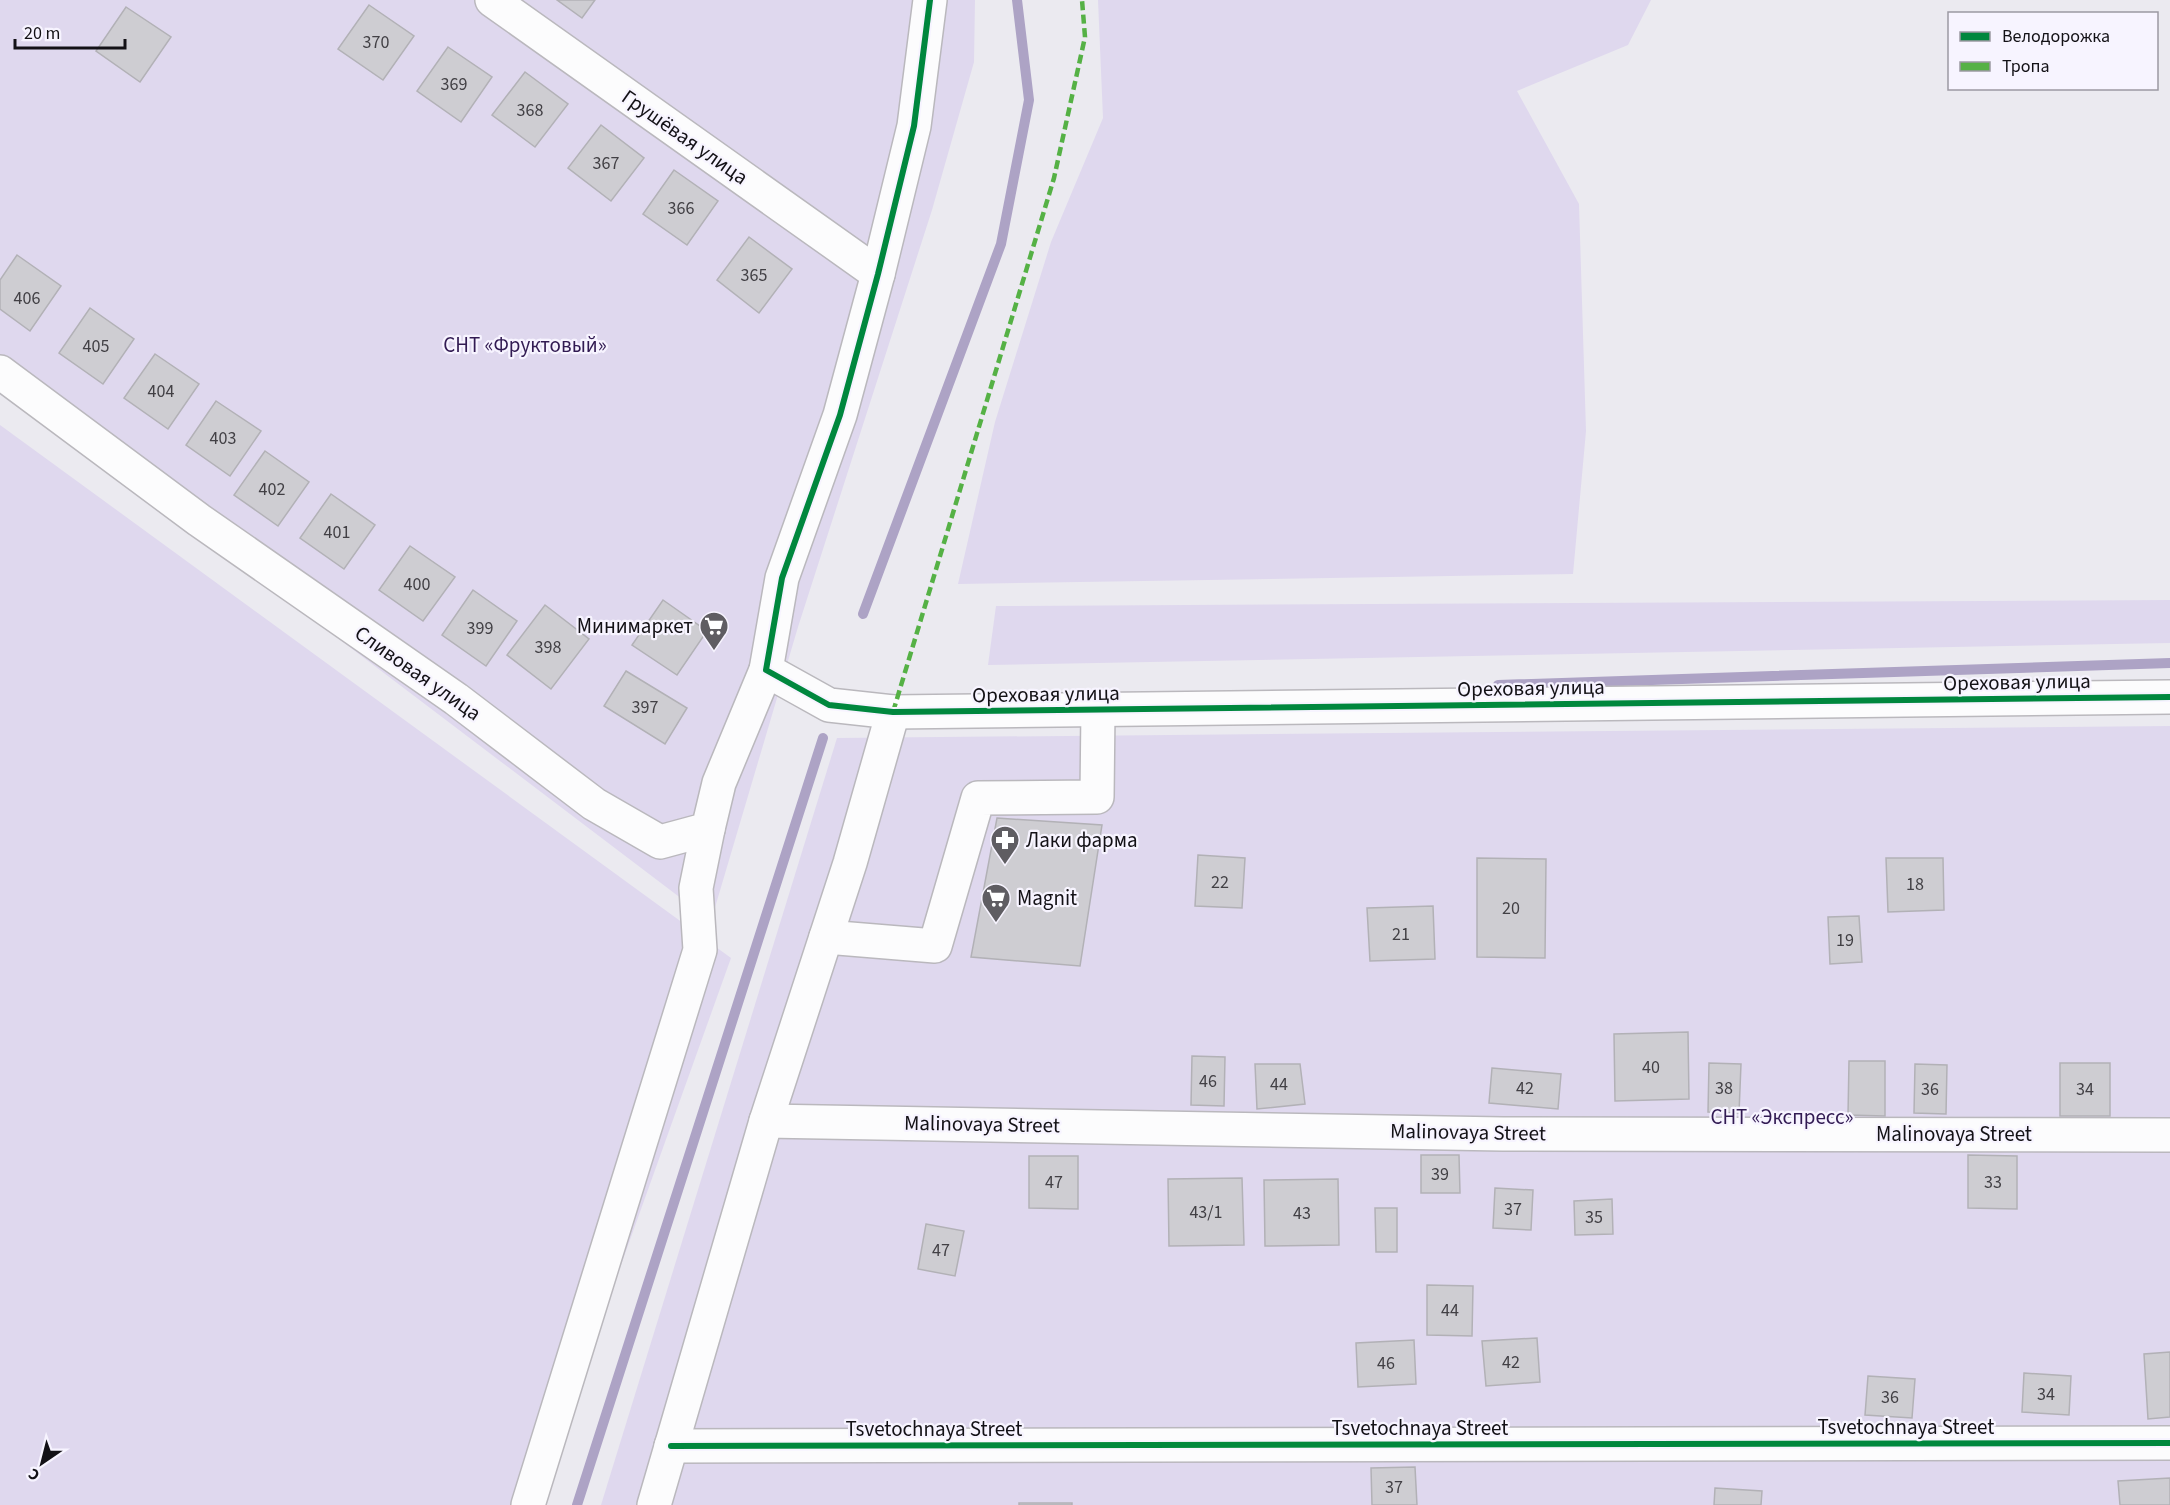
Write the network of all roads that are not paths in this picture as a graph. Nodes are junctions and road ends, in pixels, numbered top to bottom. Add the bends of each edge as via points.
1 (492, 0) edge
2 (930, 0) edge
3 (878, 274) junction
4 (0, 372) edge
5 (766, 670) junction
6 (2170, 697) edge
7 (1098, 710) junction
8 (893, 712) junction
9 (708, 829) junction
10 (826, 937) junction
11 (766, 1120) junction
12 (2170, 1134) edge
13 (2170, 1443) edge
14 (671, 1446) junction
15 (528, 1505) edge
16 (654, 1505) edge

1 - 3 street, Грушёвая улица
2 - 3 street via 914,126
3 - 5 street via 840,415 782,578
4 - 9 street, Сливовая улица via 200,520 456,699 594,804 660,842
5 - 8 street, Ореховая улица via 829,705
5 - 9 street via 719,783
6 - 7 street, Ореховая улица
7 - 8 street, Ореховая улица
7 - 10 street via 1097,796 978,798 935,946
8 - 10 street
9 - 15 street via 696,888 700,950
10 - 11 street
11 - 12 street, Malinovaya Street via 1503,1134
11 - 14 street
13 - 14 street, Tsvetochnaya Street
14 - 16 street

